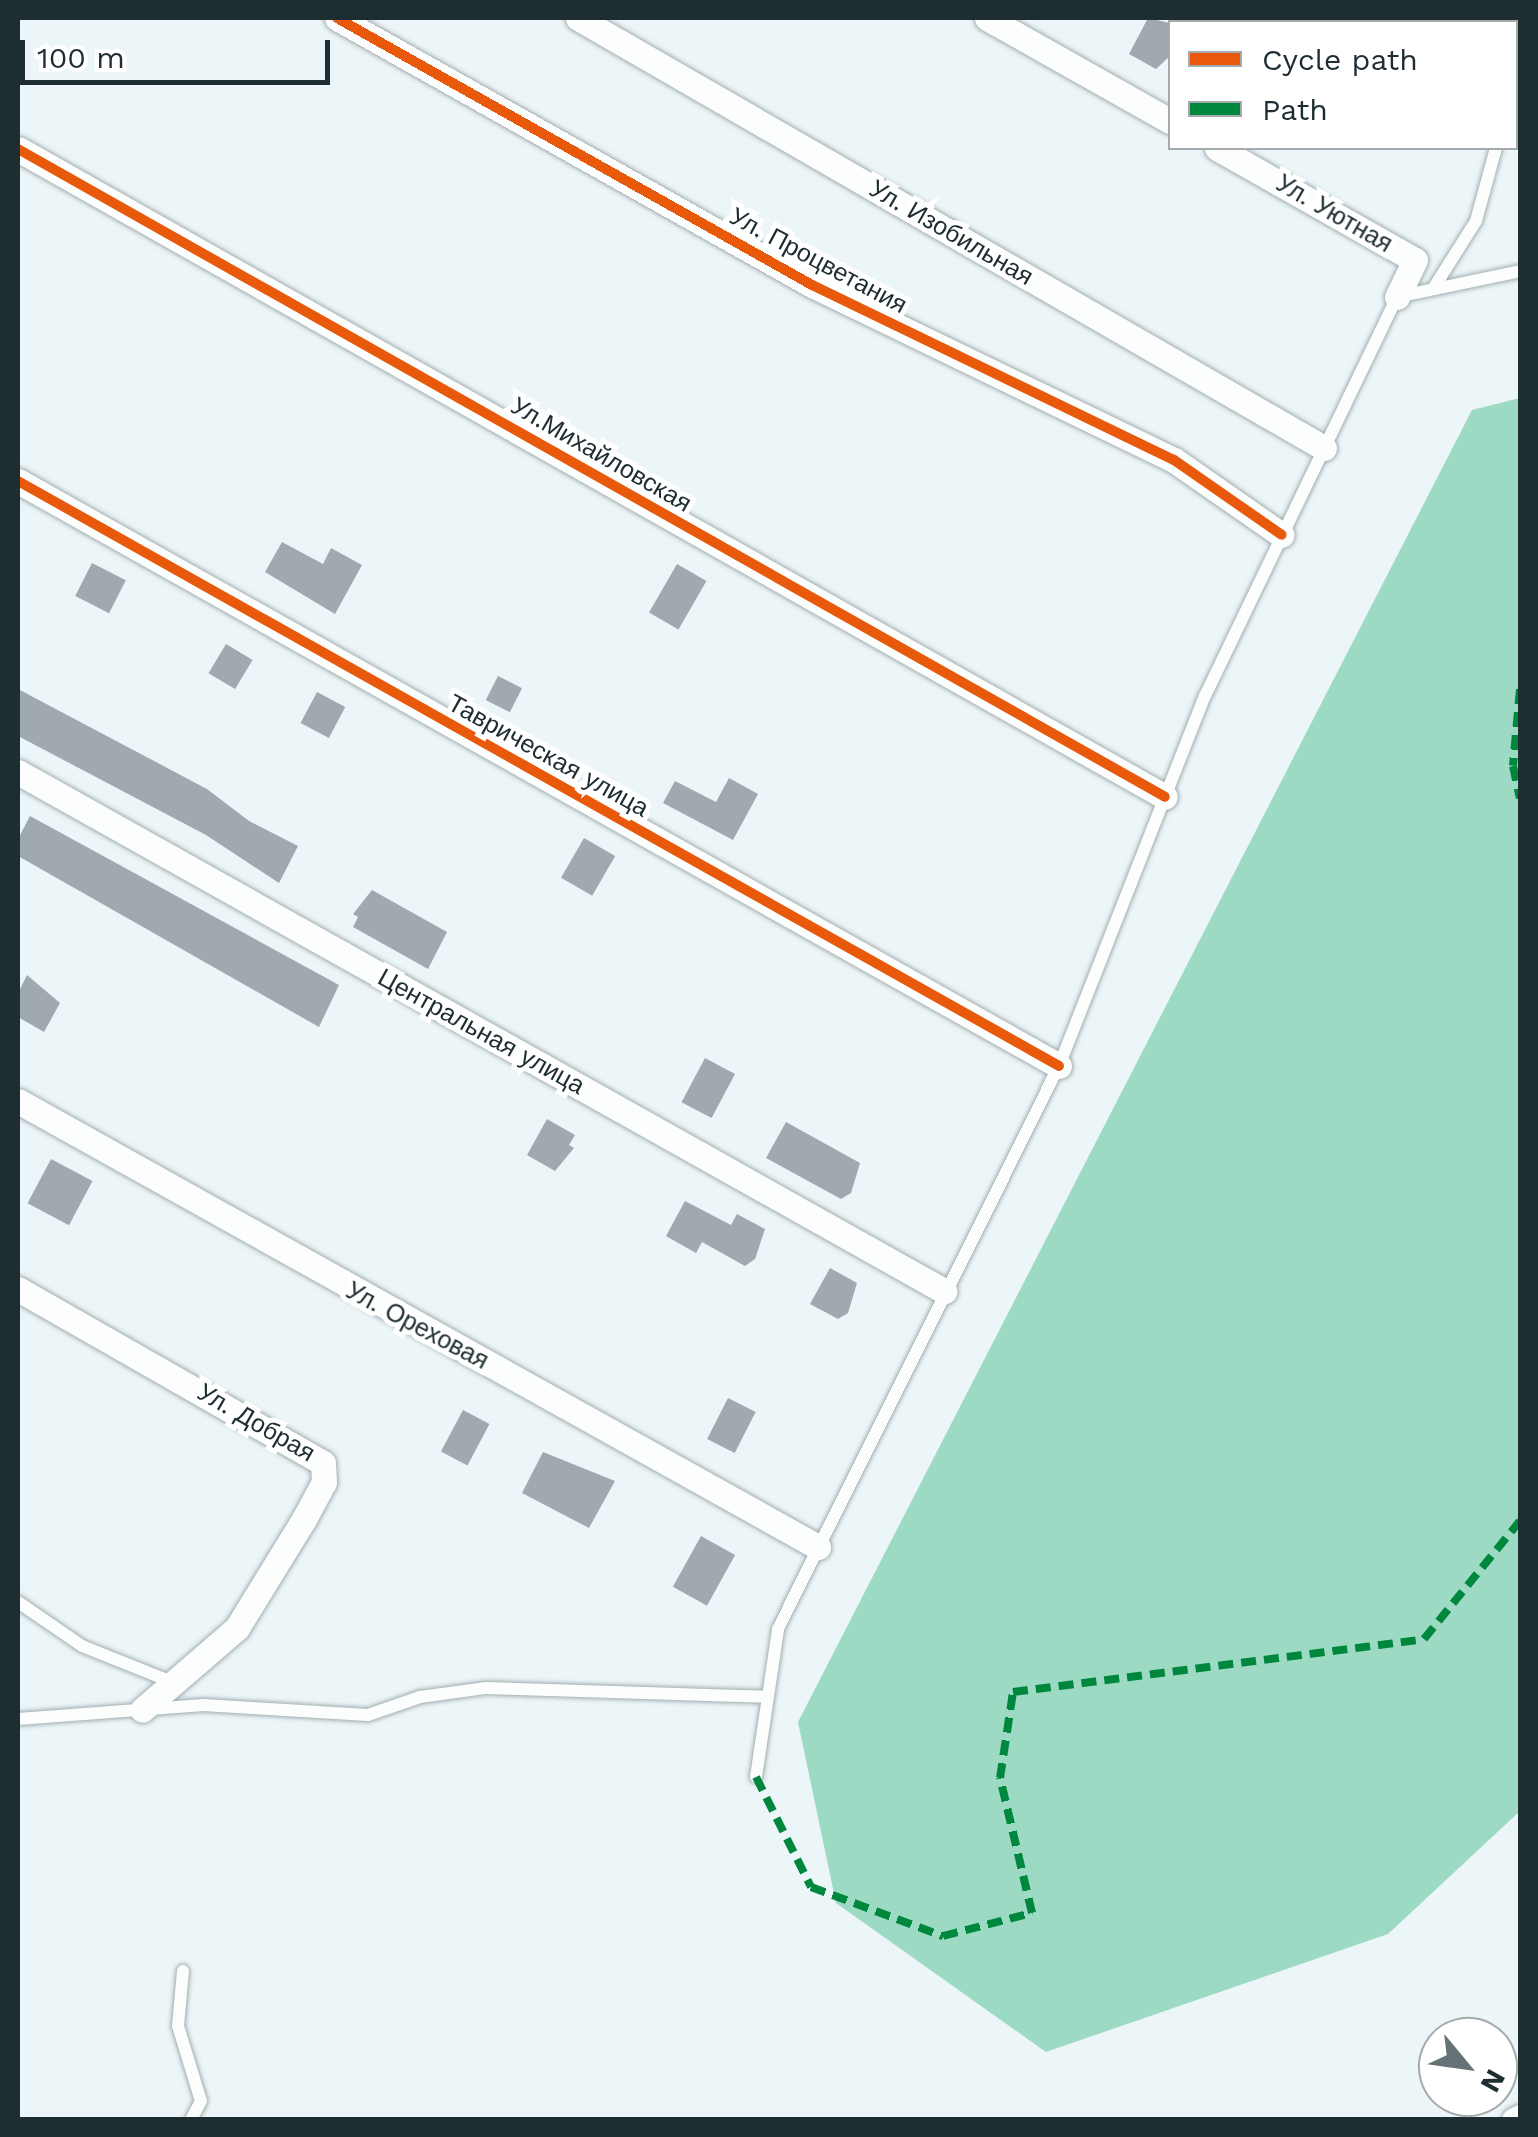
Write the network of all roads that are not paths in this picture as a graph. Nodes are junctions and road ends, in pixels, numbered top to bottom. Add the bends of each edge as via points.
1 (337, 18) edge
2 (578, 18) edge
3 (987, 18) edge
4 (1168, 121) edge
5 (18, 149) edge
6 (1220, 150) edge
7 (1495, 150) edge
8 (1520, 271) edge
9 (1433, 289) junction
10 (1397, 296) junction
11 (1324, 448) junction
12 (18, 482) edge
13 (1282, 534) junction
14 (18, 772) edge
15 (1165, 797) junction
16 (1059, 1066) junction
17 (18, 1101) edge
18 (18, 1289) edge
19 (944, 1292) junction
20 (818, 1546) junction
21 (18, 1602) edge
22 (172, 1682) junction
23 (768, 1698) junction
24 (142, 1710) junction
25 (18, 1719) edge
26 (756, 1777) dead end
27 (183, 1971) dead end
28 (190, 2120) edge

1 - 13 street, Ул. Процветания via 812,285 1174,460
2 - 11 street, Ул. Изобильная
3 - 4 street
5 - 15 street, Ул.Михайловская
6 - 10 street, Ул. Уютная via 1415,260
7 - 9 lane via 1476,222
8 - 9 lane
9 - 10 lane
10 - 11 lane
11 - 13 lane
12 - 16 street, Таврическая улица
13 - 15 lane
14 - 19 street, Центральная улица
15 - 16 lane
16 - 19 lane
17 - 20 street, Ул. Ореховая
18 - 22 street, Ул. Добрая via 324,1463 324,1482 304,1520 237,1628
19 - 20 lane
20 - 23 lane via 778,1629
21 - 22 lane via 82,1646
22 - 24 street, Ул. Добрая
23 - 24 lane via 486,1688 420,1697 368,1714 202,1705
23 - 26 lane
24 - 25 lane
27 - 28 lane via 178,2026 201,2101

